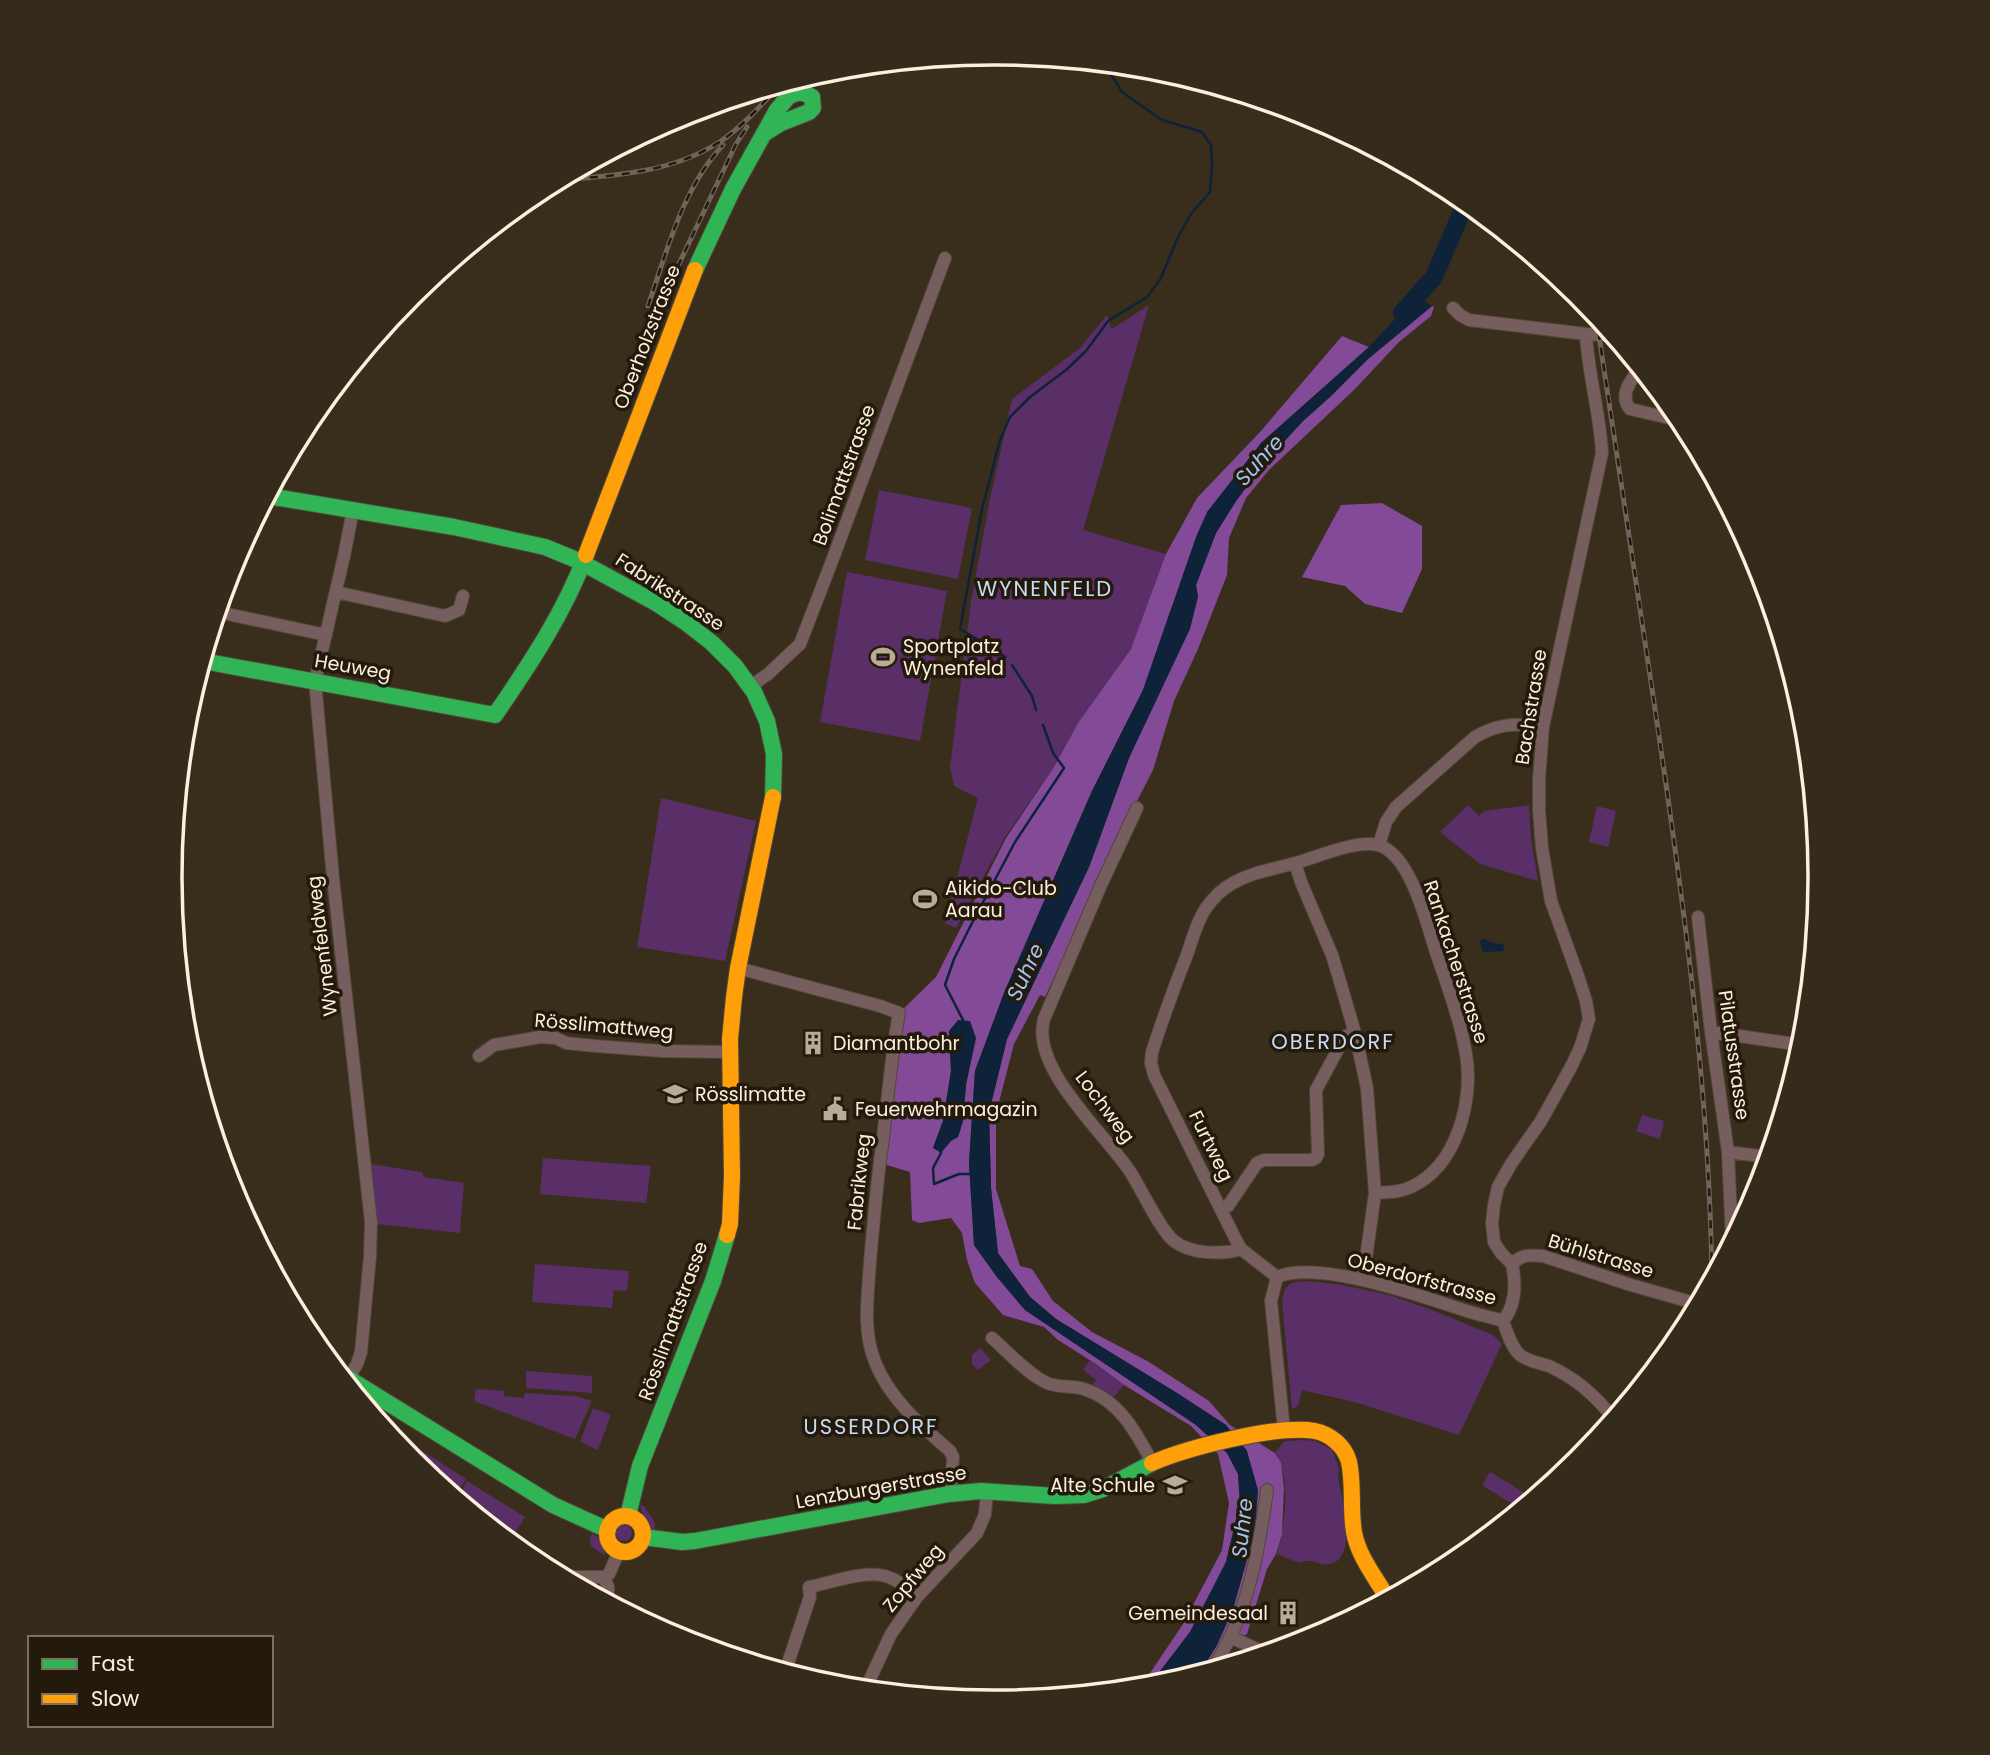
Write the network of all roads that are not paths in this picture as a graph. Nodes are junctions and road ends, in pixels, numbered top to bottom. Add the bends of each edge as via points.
1 (765, 133) dead end
2 (945, 258) dead end
3 (1453, 308) dead end
4 (1586, 334) junction
5 (1599, 335) edge
6 (1635, 377) edge
7 (1664, 417) edge
8 (277, 497) edge
9 (353, 510) junction
10 (583, 563) junction
11 (336, 592) junction
12 (463, 596) dead end
13 (226, 614) edge
14 (326, 635) junction
15 (211, 662) edge
16 (315, 681) junction
17 (751, 686) junction
18 (495, 715) joint
19 (1535, 726) dead end
20 (1137, 808) dead end
21 (1379, 845) junction
22 (1295, 863) junction
23 (1698, 917) dead end
24 (738, 968) junction
25 (1711, 1032) junction
26 (1355, 1033) junction
27 (1790, 1043) edge
28 (730, 1052) junction
29 (479, 1056) dead end
30 (1728, 1152) junction
31 (1759, 1156) edge
32 (1374, 1193) junction
33 (1221, 1209) junction
34 (1732, 1220) edge
35 (1241, 1249) junction
36 (1512, 1264) junction
37 (1277, 1277) junction
38 (1363, 1280) junction
39 (1688, 1301) edge
40 (1503, 1321) junction
41 (992, 1338) dead end
42 (349, 1370) edge
43 (362, 1387) edge
44 (1607, 1411) edge
45 (1284, 1430) junction
46 (1152, 1462) junction
47 (1267, 1490) dead end
48 (987, 1492) junction
49 (951, 1493) junction
50 (628, 1516) junction
51 (608, 1530) junction
52 (643, 1537) junction
53 (619, 1551) junction
54 (582, 1577) edge
55 (604, 1577) junction
56 (1384, 1590) edge
57 (608, 1591) edge
58 (917, 1597) junction
59 (1230, 1637) junction
60 (1254, 1648) edge
61 (1217, 1659) edge
62 (788, 1664) edge
63 (870, 1680) edge

1 - 10 street, Oberholzstrasse via 690,280
2 - 17 street, Bolimattstrasse via 800,644
3 - 4 street via 1469,320
4 - 5 street
4 - 36 street, Bachstrasse via 1602,453 1543,727 1539,810 1551,901 1589,1019 1571,1067 1499,1187 1492,1223 1494,1242
6 - 7 street via 1625,403 1630,409
8 - 9 street, Fabrikstrasse
9 - 10 street, Fabrikstrasse via 484,532 549,548
9 - 11 street, Wynenfeldweg
10 - 17 street, Fabrikstrasse via 688,625 720,649
10 - 18 street, Oberholzstrasse via 546,639
11 - 12 street via 445,616 459,610
11 - 14 street, Wynenfeldweg
13 - 14 street, Heuweg
14 - 16 street, Wynenfeldweg
15 - 16 street, Heuweg
16 - 18 street, Heuweg
16 - 42 street, Wynenfeldweg via 371,1222 361,1352
17 - 24 street, Fabrikstrasse via 768,722 776,770
19 - 21 street via 1502,725 1475,737 1396,807
20 - 35 street, Lochweg via 1044,1019 1042,1040 1072,1100 1130,1171 1172,1240 1195,1251
21 - 22 street via 1338,850
21 - 32 street, Rankacherstrasse via 1396,857 1420,906 1453,1005 1469,1083 1457,1134 1433,1172 1409,1188
22 - 26 street via 1332,955
22 - 33 street, Furtweg via 1258,871 1219,893 1200,919 1152,1052 1154,1075
23 - 25 street, Pilatusstrasse
24 - 28 street, Rösslimattstrasse
24 - 49 street, Fabrikweg via 899,1013 876,1194 866,1320 881,1374 906,1412 953,1457
25 - 27 street
25 - 30 street, Pilatusstrasse
26 - 32 street via 1367,1088
26 - 33 street, Furtweg via 1343,1040 1316,1090 1316,1158 1256,1163 1228,1206
28 - 29 street, Rösslimattweg via 595,1046 540,1037 494,1045
28 - 50 street, Rösslimattstrasse via 730,1224 713,1281 640,1466
30 - 31 street
30 - 34 street, Pilatusstrasse
32 - 38 street
33 - 35 street, Furtweg
35 - 37 street, Furtweg
36 - 39 street, Bühlstrasse via 1520,1257 1543,1256
36 - 40 street via 1514,1291
37 - 38 street, Oberdorfstrasse via 1294,1271
37 - 45 street via 1271,1301
38 - 40 street, Oberdorfstrasse
40 - 44 street via 1520,1354 1576,1381
41 - 46 street via 1044,1382 1081,1388 1115,1406
43 - 51 street via 553,1505
45 - 46 street, Lenzburgerstrasse
45 - 56 street, Lenzburgerstrasse via 1320,1432 1338,1441 1346,1453 1357,1544
46 - 48 street, Lenzburgerstrasse via 1088,1494
47 - 59 street via 1254,1569
48 - 49 street, Lenzburgerstrasse
48 - 58 street, Zopfweg via 977,1533
49 - 52 street, Lenzburgerstrasse via 695,1541
50 - 51 street via 615,1519
50 - 52 street via 638,1521
51 - 53 street via 608,1541
52 - 53 street via 634,1550
53 - 55 street
54 - 55 street
55 - 57 street
58 - 62 street via 900,1583 873,1574 809,1587 810,1597
58 - 63 street, Zopfweg via 891,1634
59 - 60 street
59 - 61 street

